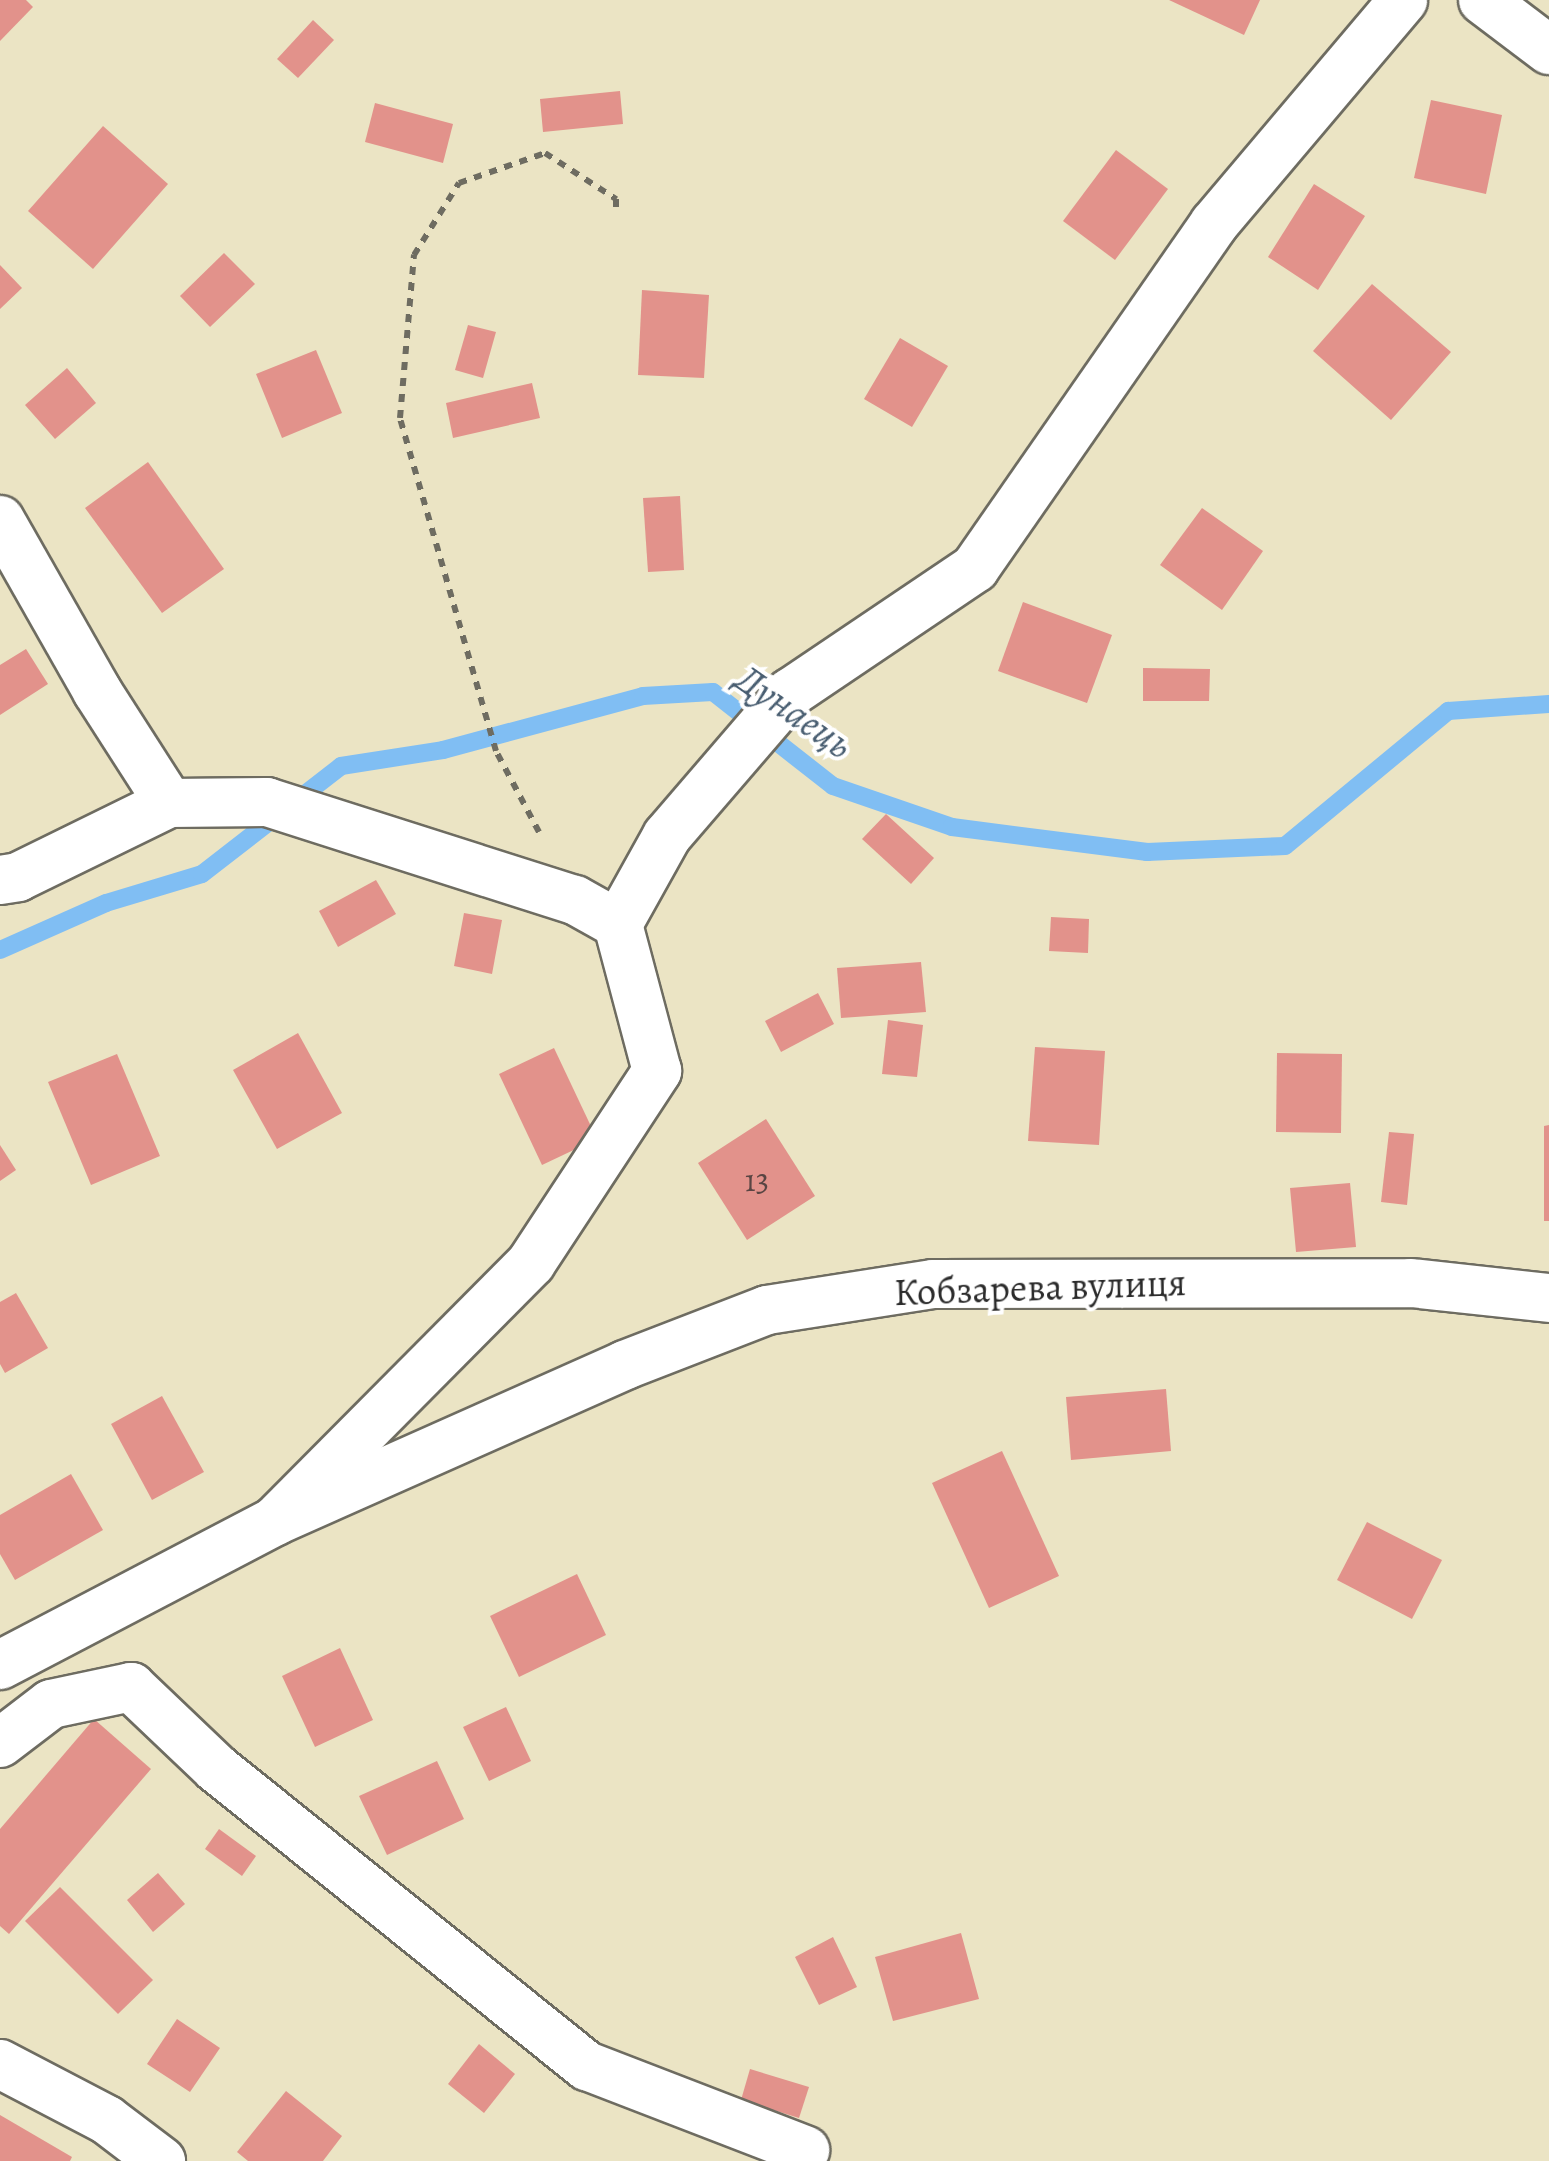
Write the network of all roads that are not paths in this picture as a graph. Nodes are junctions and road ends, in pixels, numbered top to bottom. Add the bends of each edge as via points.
1 (1403, 0) edge
2 (1483, 0) edge
3 (1549, 50) edge
4 (0, 520) edge
5 (169, 803) junction
6 (0, 880) edge
7 (618, 924) junction
8 (1549, 1298) edge
9 (276, 1520) junction
10 (0, 1665) edge
11 (0, 1743) edge
12 (0, 2064) edge
13 (805, 2150) dead end
14 (161, 2161) edge

1 - 7 street via 1214,224 975,568 790,693 667,836
2 - 3 street
4 - 5 street
5 - 6 street
5 - 7 street via 267,802 575,900
7 - 9 street via 657,1071 531,1263
8 - 9 street, Кобзарева вулиця via 1411,1283 933,1284 767,1310 624,1365
9 - 10 street
11 - 13 street via 52,1704 131,1687 216,1768 587,2066
12 - 14 street via 106,2120

